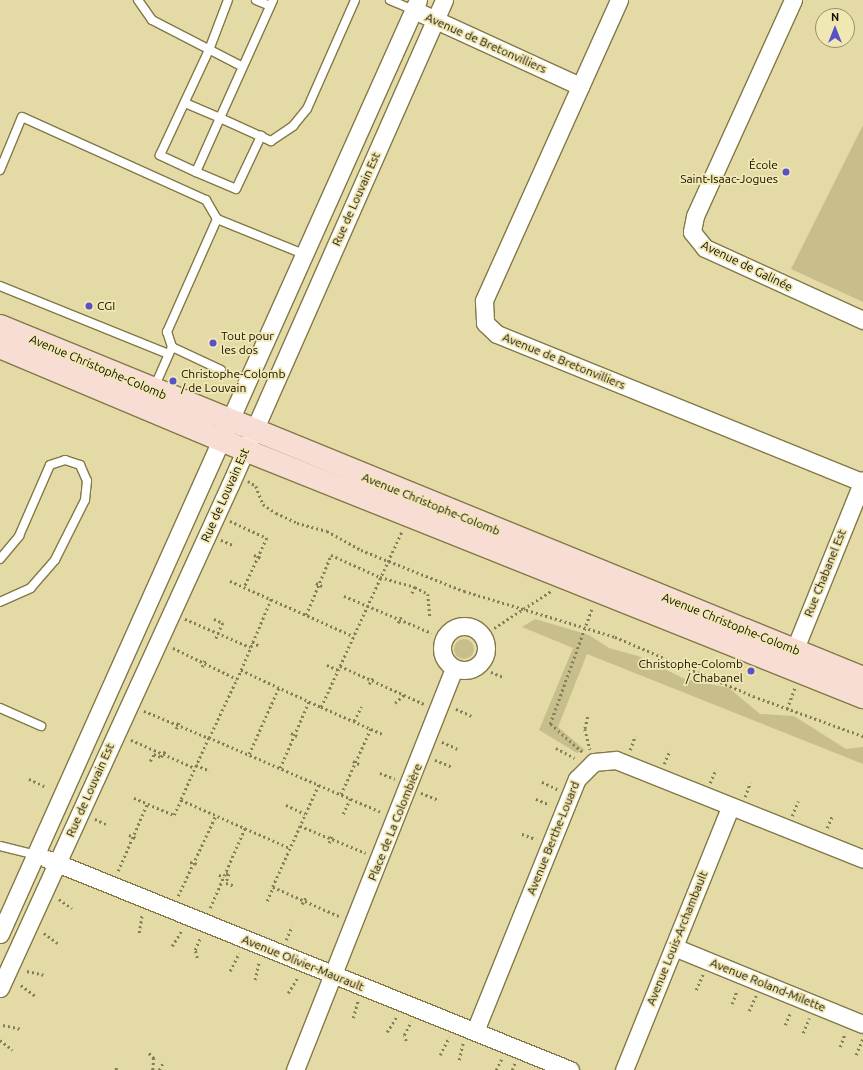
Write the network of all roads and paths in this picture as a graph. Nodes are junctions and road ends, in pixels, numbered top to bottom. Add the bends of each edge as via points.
1 (138, 0) edge
2 (228, 0) edge
3 (256, 0) edge
4 (355, 0) edge
5 (390, 0) edge
6 (444, 0) edge
7 (619, 0) edge
8 (793, 0) edge
9 (271, 3) edge
10 (416, 5) edge
11 (436, 20) junction
12 (209, 50) junction
13 (243, 67) junction
14 (580, 86) junction
15 (185, 103) junction
16 (220, 118) junction
17 (261, 136) junction
18 (0, 170) edge
19 (196, 172) junction
20 (217, 219) junction
21 (307, 255) junction
22 (0, 286) edge
23 (863, 320) edge
24 (0, 326) edge
25 (0, 347) edge
26 (170, 350) junction
27 (221, 370) dead end
28 (153, 390) junction
29 (225, 431) junction
30 (249, 441) junction
31 (248, 481) dead end
32 (863, 481) edge
33 (230, 521) dead end
34 (402, 531) dead end
35 (221, 540) dead end
36 (233, 545) dead end
37 (254, 555) dead end
38 (259, 558) junction
39 (0, 559) edge
40 (388, 559) junction
41 (380, 577) junction
42 (230, 581) dead end
43 (317, 584) junction
44 (322, 586) dead end
45 (415, 587) junction
46 (244, 588) junction
47 (551, 590) dead end
48 (344, 596) dead end
49 (411, 596) dead end
50 (271, 600) junction
51 (0, 602) edge
52 (367, 606) junction
53 (592, 607) dead end
54 (524, 609) junction
55 (306, 615) junction
56 (430, 616) dead end
57 (400, 618) junction
58 (214, 619) dead end
59 (185, 620) dead end
60 (398, 624) dead end
61 (585, 627) junction
62 (494, 628) dead end
63 (432, 633) dead end
64 (218, 634) junction
65 (353, 636) junction
66 (216, 639) dead end
67 (252, 642) junction
68 (260, 646) dead end
69 (250, 647) junction
70 (172, 648) dead end
71 (791, 659) junction
72 (205, 662) junction
73 (327, 665) dead end
74 (340, 666) junction
75 (202, 667) dead end
76 (454, 668) dead end
77 (241, 670) junction
78 (338, 670) junction
79 (491, 672) dead end
80 (503, 677) dead end
81 (863, 678) edge
82 (238, 679) junction
83 (372, 679) junction
84 (369, 684) dead end
85 (279, 687) junction
86 (795, 689) dead end
87 (404, 695) junction
88 (863, 697) edge
89 (309, 701) junction
90 (395, 703) dead end
91 (426, 705) dead end
92 (321, 707) junction
93 (361, 707) dead end
94 (0, 708) edge
95 (456, 709) dead end
96 (787, 709) junction
97 (144, 711) dead end
98 (472, 716) dead end
99 (588, 717) dead end
100 (179, 721) dead end
101 (354, 721) junction
102 (264, 722) junction
103 (269, 724) dead end
104 (178, 725) junction
105 (41, 726) dead end
106 (176, 729) dead end
107 (371, 729) junction
108 (291, 733) dead end
109 (382, 734) dead end
110 (296, 735) junction
111 (635, 736) dead end
112 (863, 736) edge
113 (209, 738) junction
114 (131, 740) dead end
115 (442, 742) dead end
116 (556, 748) dead end
117 (458, 749) dead end
118 (166, 750) dead end
119 (590, 750) dead end
120 (630, 750) dead end
121 (670, 750) dead end
122 (583, 753) dead end
123 (163, 754) junction
124 (249, 754) junction
125 (575, 758) dead end
126 (435, 760) dead end
127 (150, 761) dead end
128 (664, 764) dead end
129 (196, 766) junction
130 (452, 767) dead end
131 (280, 768) junction
132 (716, 768) dead end
133 (210, 771) dead end
134 (380, 773) dead end
135 (29, 779) dead end
136 (396, 780) dead end
137 (542, 782) dead end
138 (710, 783) dead end
139 (750, 783) dead end
140 (319, 785) junction
141 (46, 787) dead end
142 (557, 788) dead end
143 (422, 793) dead end
144 (341, 795) junction
145 (745, 797) dead end
146 (134, 798) dead end
147 (350, 799) junction
148 (536, 799) dead end
149 (181, 800) junction
150 (438, 800) dead end
151 (798, 801) dead end
152 (147, 804) junction
153 (286, 805) dead end
154 (551, 805) dead end
155 (730, 807) junction
156 (383, 813) dead end
157 (305, 814) junction
158 (343, 814) dead end
159 (216, 815) junction
160 (792, 816) dead end
161 (832, 816) dead end
162 (95, 819) dead end
163 (108, 825) dead end
164 (300, 826) junction
165 (245, 828) junction
166 (826, 830) dead end
167 (522, 834) dead end
168 (129, 835) dead end
169 (134, 837) junction
170 (332, 837) junction
171 (537, 840) dead end
172 (329, 843) dead end
173 (0, 846) edge
174 (290, 848) junction
175 (366, 853) dead end
176 (36, 855) junction
177 (863, 859) edge
178 (192, 862) junction
179 (57, 863) junction
180 (198, 864) dead end
181 (117, 872) dead end
182 (226, 873) junction
183 (219, 875) dead end
184 (224, 877) junction
185 (235, 886) dead end
186 (273, 887) junction
187 (178, 897) dead end
188 (306, 897) dead end
189 (59, 899) dead end
190 (267, 901) dead end
191 (304, 901) junction
192 (302, 904) dead end
193 (72, 908) dead end
194 (209, 909) dead end
195 (142, 914) dead end
196 (341, 917) dead end
197 (292, 926) dead end
198 (182, 930) dead end
199 (44, 933) dead end
200 (139, 933) dead end
201 (0, 934) edge
202 (200, 938) dead end
203 (286, 940) dead end
204 (58, 943) dead end
205 (172, 946) dead end
206 (674, 947) junction
207 (239, 953) dead end
208 (197, 958) dead end
209 (259, 961) dead end
210 (27, 971) dead end
211 (230, 971) dead end
212 (703, 973) dead end
213 (44, 975) dead end
214 (334, 975) junction
215 (298, 977) dead end
216 (255, 980) dead end
217 (21, 985) dead end
218 (738, 987) dead end
219 (0, 988) edge
220 (696, 990) dead end
221 (288, 993) dead end
222 (756, 994) dead end
223 (37, 997) dead end
224 (358, 1001) dead end
225 (732, 1004) dead end
226 (791, 1009) dead end
227 (749, 1011) dead end
228 (397, 1016) dead end
229 (810, 1016) dead end
230 (353, 1018) dead end
231 (411, 1022) dead end
232 (863, 1024) edge
233 (3, 1025) dead end
234 (784, 1025) dead end
235 (22, 1029) dead end
236 (846, 1031) dead end
237 (387, 1032) dead end
238 (803, 1033) dead end
239 (449, 1037) dead end
240 (469, 1037) junction
241 (863, 1038) edge
242 (0, 1040) edge
243 (406, 1042) dead end
244 (840, 1047) dead end
245 (13, 1050) dead end
246 (149, 1053) dead end
247 (440, 1055) dead end
248 (856, 1055) dead end
249 (502, 1058) dead end
250 (459, 1060) dead end
251 (164, 1061) dead end
252 (515, 1063) dead end
253 (116, 1065) dead end
254 (116, 1070) edge
255 (153, 1070) edge
256 (158, 1070) edge
257 (295, 1070) edge
258 (496, 1070) edge
259 (512, 1070) edge
260 (570, 1070) edge
261 (624, 1070) edge

1 - 12 lane via 152,20
2 - 12 lane
3 - 9 lane
4 - 17 lane via 322,80 304,114 294,126 271,140
5 - 10 lane
6 - 11 street, Rue de Louvain Est
7 - 14 street, Avenue de Bretonvilliers
8 - 23 street, Avenue de Galinée via 695,216 692,232 705,248
9 - 13 lane
10 - 11 street, Avenue de Bretonvilliers
10 - 21 street, Rue de Louvain Est
11 - 14 street, Avenue de Bretonvilliers
11 - 30 street, Rue de Louvain Est
12 - 13 lane
12 - 15 lane
13 - 16 lane
14 - 32 street, Avenue de Bretonvilliers via 484,301 483,314 488,327 497,334
15 - 16 lane
15 - 19 lane via 160,155
16 - 17 lane
16 - 19 lane
17 - 19 lane via 236,189
18 - 20 lane via 22,117 206,200
20 - 21 lane
20 - 26 lane via 167,332
21 - 29 street, Rue de Louvain Est via 286,290
22 - 26 lane
24 - 28 main road, Avenue Christophe-Colomb
25 - 29 main road, Avenue Christophe-Colomb
26 - 27 lane
26 - 28 lane
28 - 29 main road, Avenue Christophe-Colomb
29 - 30 main road, Avenue Christophe-Colomb
29 - 176 street, Rue de Louvain Est
30 - 71 main road, Avenue Christophe-Colomb
30 - 179 street, Rue de Louvain Est
31 - 40 path via 256,486 263,504 276,513 297,523 327,531 351,546
32 - 71 street, Rue Chabanel Est
33 - 38 path via 267,538
34 - 40 path
35 - 36 path
37 - 38 path
38 - 46 path
39 - 51 lane via 19,536 50,466 65,460 80,466 87,481 85,500 55,560 31,588
40 - 41 path
40 - 54 path via 464,591
41 - 43 path via 331,555
41 - 45 path
41 - 52 path
42 - 46 path
43 - 44 path
43 - 55 path
45 - 49 path
45 - 56 path via 428,594
46 - 50 path
47 - 54 path
48 - 52 path
50 - 55 path
50 - 67 path
52 - 57 path
52 - 65 path
53 - 61 path
54 - 61 path
54 - 62 path
55 - 65 path
57 - 60 path
57 - 63 path
58 - 64 path via 223,623
59 - 64 path
61 - 96 path via 651,650
61 - 122 path via 550,724
64 - 66 path
64 - 69 path
65 - 74 path
67 - 68 path
67 - 69 path
69 - 77 path
70 - 72 path
71 - 81 main road, Avenue Christophe-Colomb
71 - 88 main road, Avenue Christophe-Colomb
72 - 75 path
72 - 82 path
73 - 78 path
74 - 78 path
74 - 83 path
76 - 214 street, Place de La Colombière
77 - 82 path
77 - 85 path
78 - 92 path
79 - 80 path
82 - 113 path
83 - 84 path
83 - 87 path
85 - 89 path
85 - 102 path
86 - 96 path
87 - 90 path
87 - 91 path
89 - 92 path
89 - 110 path
92 - 101 path
93 - 101 path
94 - 105 lane
95 - 98 path
96 - 112 path
97 - 104 path
99 - 119 path via 585,728
100 - 104 path
101 - 107 path
102 - 103 path
102 - 124 path
104 - 106 path
104 - 113 path
107 - 109 path
107 - 144 path
108 - 110 path
110 - 131 path
111 - 120 path
113 - 124 path
113 - 129 path
114 - 123 path
115 - 117 path
116 - 125 path
118 - 123 path
121 - 128 path
123 - 127 path via 161,757 154,754
123 - 129 path
124 - 131 path
126 - 130 path
129 - 133 path
129 - 149 path
131 - 140 path
132 - 138 path
134 - 136 path
135 - 141 path
137 - 142 path
139 - 145 path
140 - 144 path
140 - 157 path
143 - 150 path
144 - 147 path
146 - 152 path
147 - 156 path
147 - 158 path
148 - 154 path
149 - 152 path via 174,815
149 - 159 path
151 - 160 path
152 - 169 path
153 - 157 path
155 - 177 street, Avenue Berthe-Louard
155 - 206 street, Avenue Louis-Archambault
155 - 240 street, Avenue Berthe-Louard via 616,760 600,760 585,768 576,781
157 - 164 path
159 - 165 path
159 - 178 path
161 - 166 path
162 - 163 path
164 - 170 path
164 - 174 path
165 - 174 path
165 - 182 path
167 - 171 path
168 - 169 path
169 - 181 path
170 - 172 path
170 - 175 path
173 - 176 lane
174 - 186 path
176 - 179 street, Avenue Olivier-Maurault
176 - 201 street, Rue de Louvain Est
178 - 180 path
178 - 187 path
179 - 214 street, Avenue Olivier-Maurault
179 - 219 street, Rue de Louvain Est
182 - 184 path
182 - 185 path via 229,874 226,883
183 - 184 path
184 - 194 path
186 - 190 path
186 - 191 path
188 - 191 path
189 - 193 path
191 - 192 path
191 - 196 path
195 - 200 path
197 - 203 path
198 - 205 path
199 - 204 path
202 - 208 path via 195,950
206 - 232 street, Avenue Roland-Milette
206 - 261 street, Avenue Louis-Archambault
207 - 211 path
209 - 216 path
210 - 213 path
212 - 220 path
214 - 240 street, Avenue Olivier-Maurault
214 - 257 street, Place de La Colombière
215 - 221 path
217 - 223 path
218 - 225 path
222 - 227 path
224 - 230 path
226 - 234 path
228 - 237 path
229 - 238 path
231 - 243 path via 404,1035
233 - 235 path
236 - 244 path
239 - 247 path
240 - 250 path
240 - 260 street, Avenue Olivier-Maurault
241 - 248 path
242 - 245 path
246 - 255 path via 154,1058
249 - 258 path
251 - 256 path
252 - 259 path
253 - 254 path

